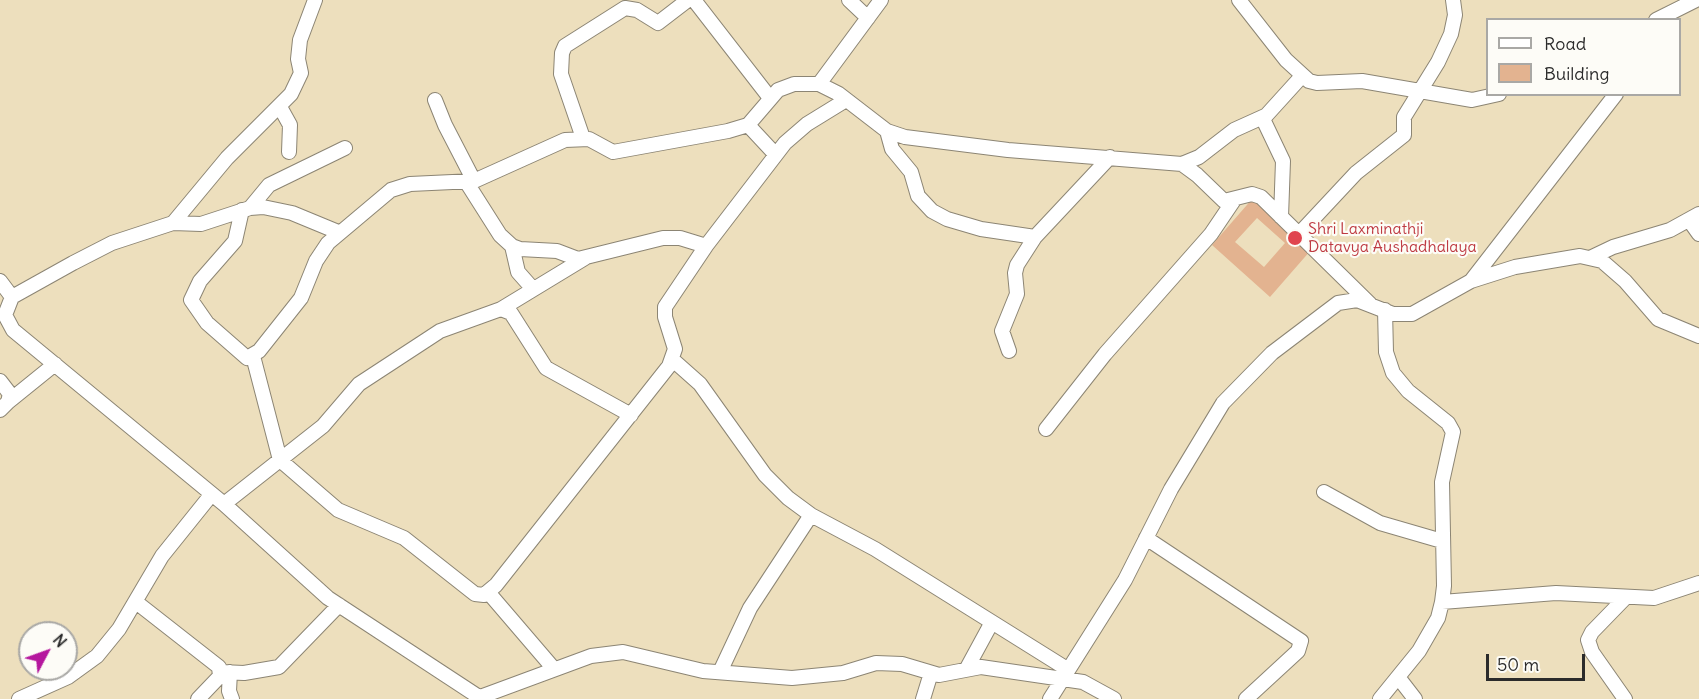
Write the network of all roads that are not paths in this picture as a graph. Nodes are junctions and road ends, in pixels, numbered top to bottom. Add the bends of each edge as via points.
1 (315, 0) edge
2 (688, 0) edge
3 (694, 0) edge
4 (849, 0) edge
5 (881, 0) edge
6 (1239, 0) edge
7 (1453, 0) edge
8 (1696, 0) edge
9 (1683, 6) junction
10 (868, 18) junction
11 (1660, 18) edge
12 (1674, 18) edge
13 (1302, 76) junction
14 (819, 84) junction
15 (1421, 93) junction
16 (1490, 96) edge
17 (1614, 96) edge
18 (770, 98) junction
19 (435, 100) dead end
20 (846, 100) junction
21 (280, 107) junction
22 (1265, 116) junction
23 (748, 125) junction
24 (887, 131) junction
25 (583, 138) junction
26 (345, 148) dead end
27 (289, 152) dead end
28 (775, 154) junction
29 (1110, 157) junction
30 (1182, 164) junction
31 (470, 182) junction
32 (1234, 200) junction
33 (246, 209) junction
34 (1281, 216) junction
35 (1694, 217) edge
36 (173, 223) junction
37 (338, 232) junction
38 (1299, 234) junction
39 (1699, 234) edge
40 (1035, 237) junction
41 (512, 246) junction
42 (706, 246) junction
43 (587, 257) junction
44 (1592, 257) junction
45 (0, 281) edge
46 (1471, 281) junction
47 (533, 289) junction
48 (1370, 304) junction
49 (6, 308) edge
50 (501, 309) junction
51 (1385, 310) junction
52 (1699, 336) edge
53 (1009, 351) dead end
54 (253, 356) junction
55 (673, 360) junction
56 (55, 364) junction
57 (0, 381) edge
58 (4, 406) edge
59 (631, 415) junction
60 (1046, 429) dead end
61 (280, 460) junction
62 (1324, 492) dead end
63 (211, 495) junction
64 (224, 504) junction
65 (811, 515) junction
66 (1146, 538) junction
67 (1442, 541) junction
68 (1699, 583) edge
69 (488, 592) junction
70 (1626, 597) junction
71 (136, 602) junction
72 (1442, 602) junction
73 (339, 605) junction
74 (992, 622) junction
75 (967, 668) junction
76 (554, 669) junction
77 (225, 672) junction
78 (720, 672) junction
79 (931, 673) junction
80 (1064, 674) junction
81 (1398, 677) junction
82 (465, 688) junction
83 (481, 698) edge
84 (19, 699) edge
85 (198, 699) edge
86 (232, 699) edge
87 (454, 699) edge
88 (923, 699) edge
89 (1050, 699) edge
90 (1114, 699) edge
91 (1246, 699) edge
92 (1380, 699) edge
93 (1415, 699) edge
94 (1625, 699) edge

1 - 21 street via 300,40 301,73
2 - 25 street via 658,23 637,10 625,8 565,46 561,74
3 - 18 street
4 - 10 street
5 - 10 street
6 - 13 street
7 - 15 street via 1451,34
8 - 9 street
9 - 11 street
9 - 12 street
10 - 14 street
13 - 15 street via 1317,83 1362,81
13 - 22 street
14 - 18 street via 786,86
14 - 20 street
15 - 16 street via 1472,100
15 - 38 street via 1403,120 1404,135 1356,173
17 - 46 street
18 - 23 street
19 - 31 street
20 - 24 street
20 - 28 street via 794,134
21 - 27 street via 290,124
21 - 36 street via 227,158
22 - 30 street via 1234,130
22 - 34 street via 1265,128 1283,160
23 - 25 street via 613,152
23 - 28 street
24 - 29 street via 917,139 1008,150
24 - 40 street via 892,149 911,172 918,196 932,211 981,229
25 - 31 street via 552,144
26 - 33 street via 269,185
28 - 42 street
29 - 30 street
29 - 40 street
30 - 32 street via 1219,198
31 - 37 street via 399,186 378,198
31 - 41 street via 500,235
32 - 34 street via 1257,195
32 - 60 street via 1211,234 1105,354
33 - 36 street via 201,224
33 - 37 street via 263,207 292,213
33 - 54 street via 236,241 200,281 191,300 198,313 239,353 247,358
34 - 38 street
35 - 39 street
35 - 44 street via 1670,230
36 - 49 street via 112,243
37 - 54 street via 316,261 301,298
38 - 48 street
40 - 53 street via 1014,273 1017,294 1002,332
41 - 43 street via 557,250 576,259
41 - 47 street via 518,272
42 - 43 street via 673,237
42 - 55 street via 665,307 675,342
43 - 47 street
44 - 46 street via 1580,255 1515,267
44 - 52 street via 1618,274 1658,318
45 - 49 street
46 - 51 street via 1412,314 1404,316
47 - 50 street
48 - 51 street
48 - 66 street via 1346,300 1329,309 1240,383 1206,428
49 - 56 street via 6,321 13,330
50 - 59 street via 511,313 546,368
50 - 61 street via 440,331 358,384 323,426
51 - 67 street via 1386,352 1393,373 1452,429 1442,482
54 - 61 street
55 - 59 street
55 - 65 street via 700,384 765,475
56 - 58 street
56 - 63 street
57 - 58 street via 10,394
59 - 69 street
61 - 64 street
61 - 69 street via 338,510 412,543 475,594
62 - 67 street via 1380,523
63 - 64 street
63 - 71 street via 162,556
64 - 73 street
65 - 74 street via 875,549
65 - 78 street via 750,608
66 - 80 street via 1125,580
66 - 91 street via 1301,641 1298,651
67 - 72 street
68 - 70 street via 1654,598
69 - 76 street
70 - 72 street via 1556,593
70 - 94 street via 1588,640
71 - 77 street
71 - 84 street via 106,645 84,666
72 - 81 street via 1430,633
73 - 77 street via 279,667
73 - 82 street
74 - 75 street
74 - 80 street
75 - 79 street via 939,675
75 - 80 street
76 - 78 street via 591,656 623,652
76 - 83 street
77 - 85 street
77 - 86 street
78 - 79 street via 814,677 890,662
79 - 88 street
80 - 89 street
80 - 90 street
81 - 92 street
81 - 93 street
82 - 83 street
82 - 87 street

